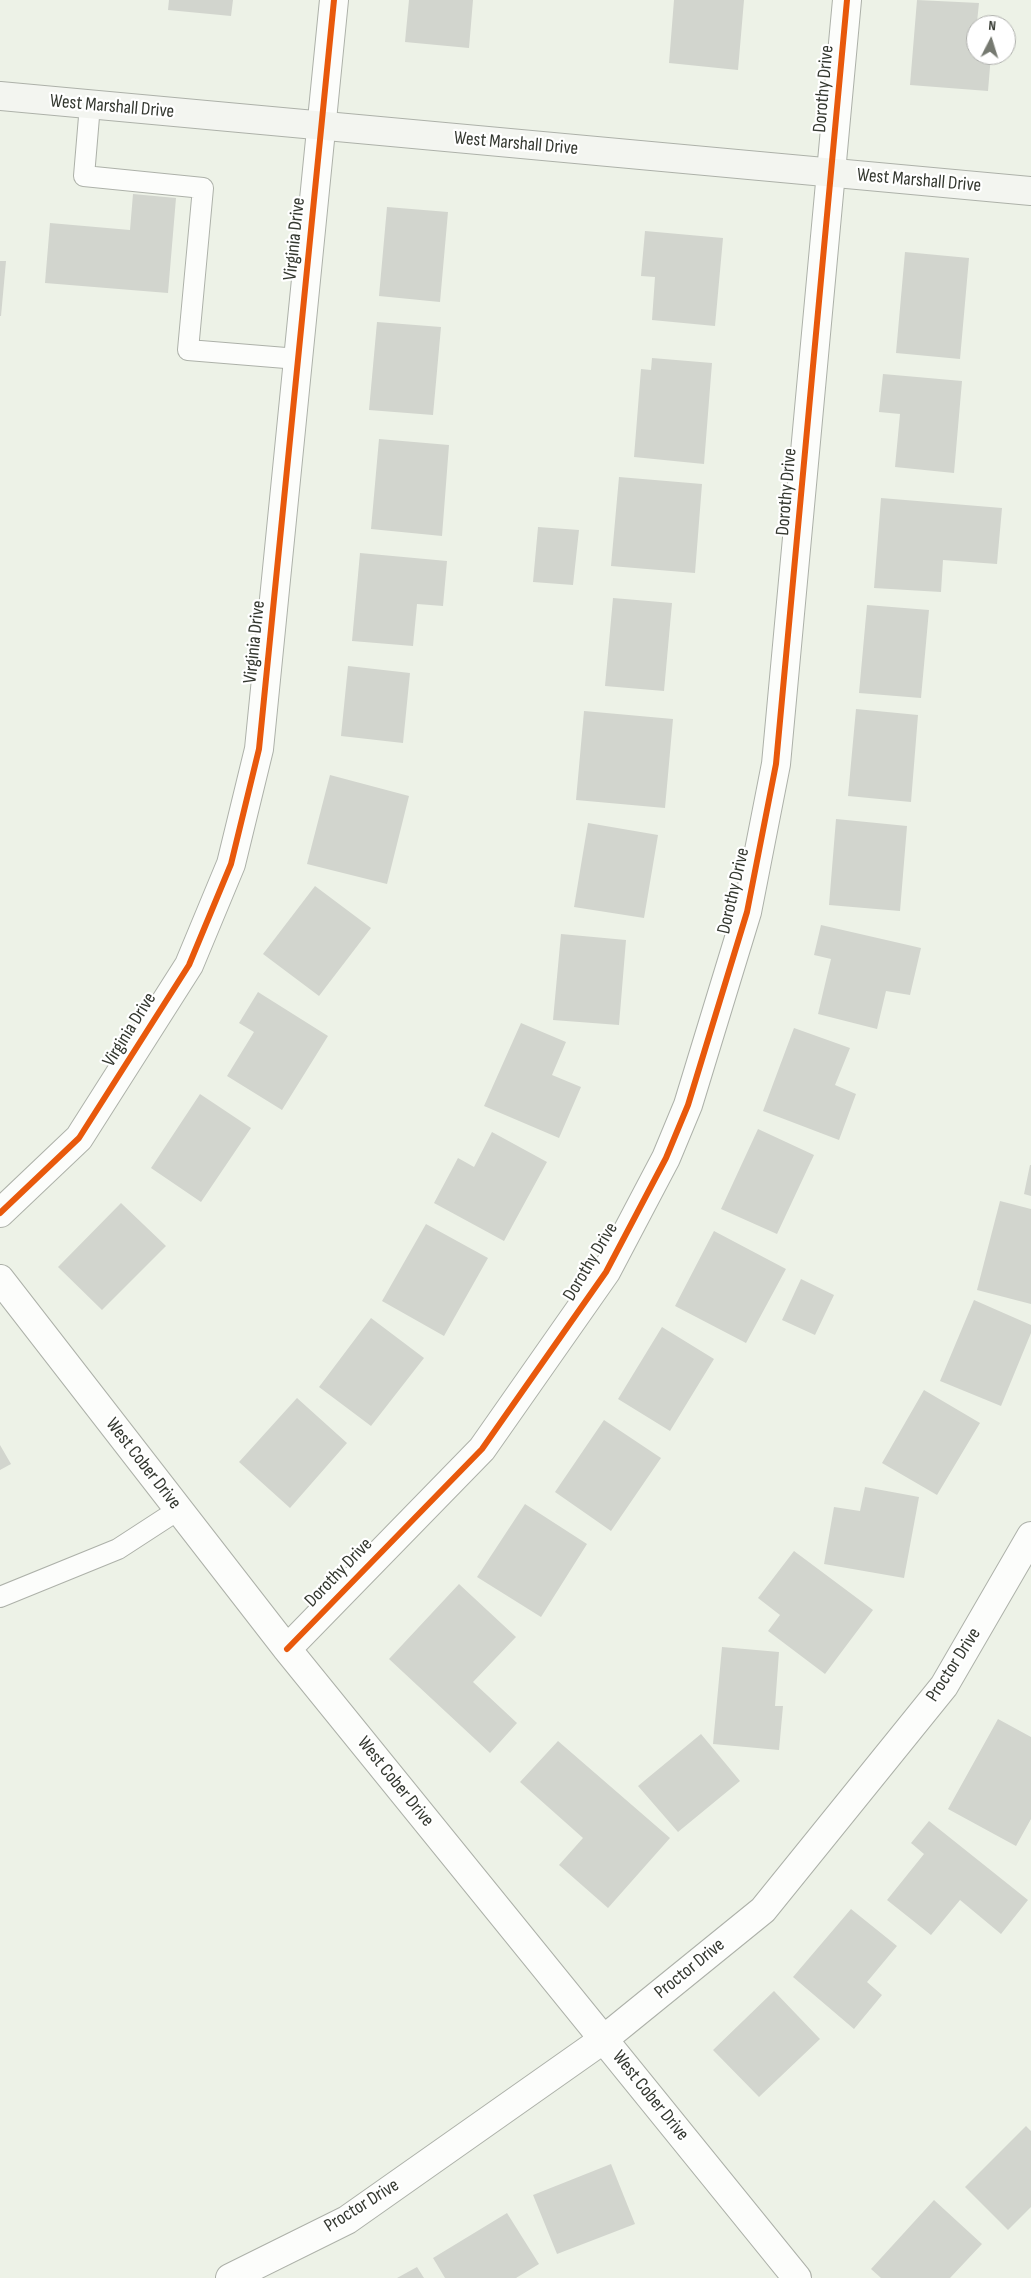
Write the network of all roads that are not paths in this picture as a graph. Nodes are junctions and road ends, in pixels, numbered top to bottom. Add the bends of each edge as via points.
1 (334, 0) edge
2 (847, 0) edge
3 (0, 96) edge
4 (90, 105) junction
5 (322, 126) junction
6 (832, 173) junction
7 (1031, 191) edge
8 (298, 359) junction
9 (0, 1213) edge
10 (0, 1279) edge
11 (178, 1510) junction
12 (1031, 1536) edge
13 (0, 1596) edge
14 (287, 1649) junction
15 (604, 2039) junction
16 (230, 2278) edge
17 (797, 2278) edge

1 - 5 street, Virginia Drive
2 - 6 street, Dorothy Drive
3 - 4 main road, West Marshall Drive
4 - 5 main road, West Marshall Drive
4 - 8 lane via 84,176 203,188 188,350
5 - 6 main road, West Marshall Drive
5 - 8 street, Virginia Drive
6 - 7 main road, West Marshall Drive
6 - 14 street, Dorothy Drive via 776,764 748,912 688,1104 666,1158 606,1272 482,1449
8 - 9 street, Virginia Drive via 259,749 231,864 189,964 79,1138
10 - 11 street, West Cober Drive
11 - 13 lane via 118,1549
11 - 14 street, West Cober Drive
12 - 15 street, Proctor Drive via 944,1686 763,1910
14 - 15 street, West Cober Drive
15 - 16 street, Proctor Drive via 347,2220
15 - 17 street, West Cober Drive

